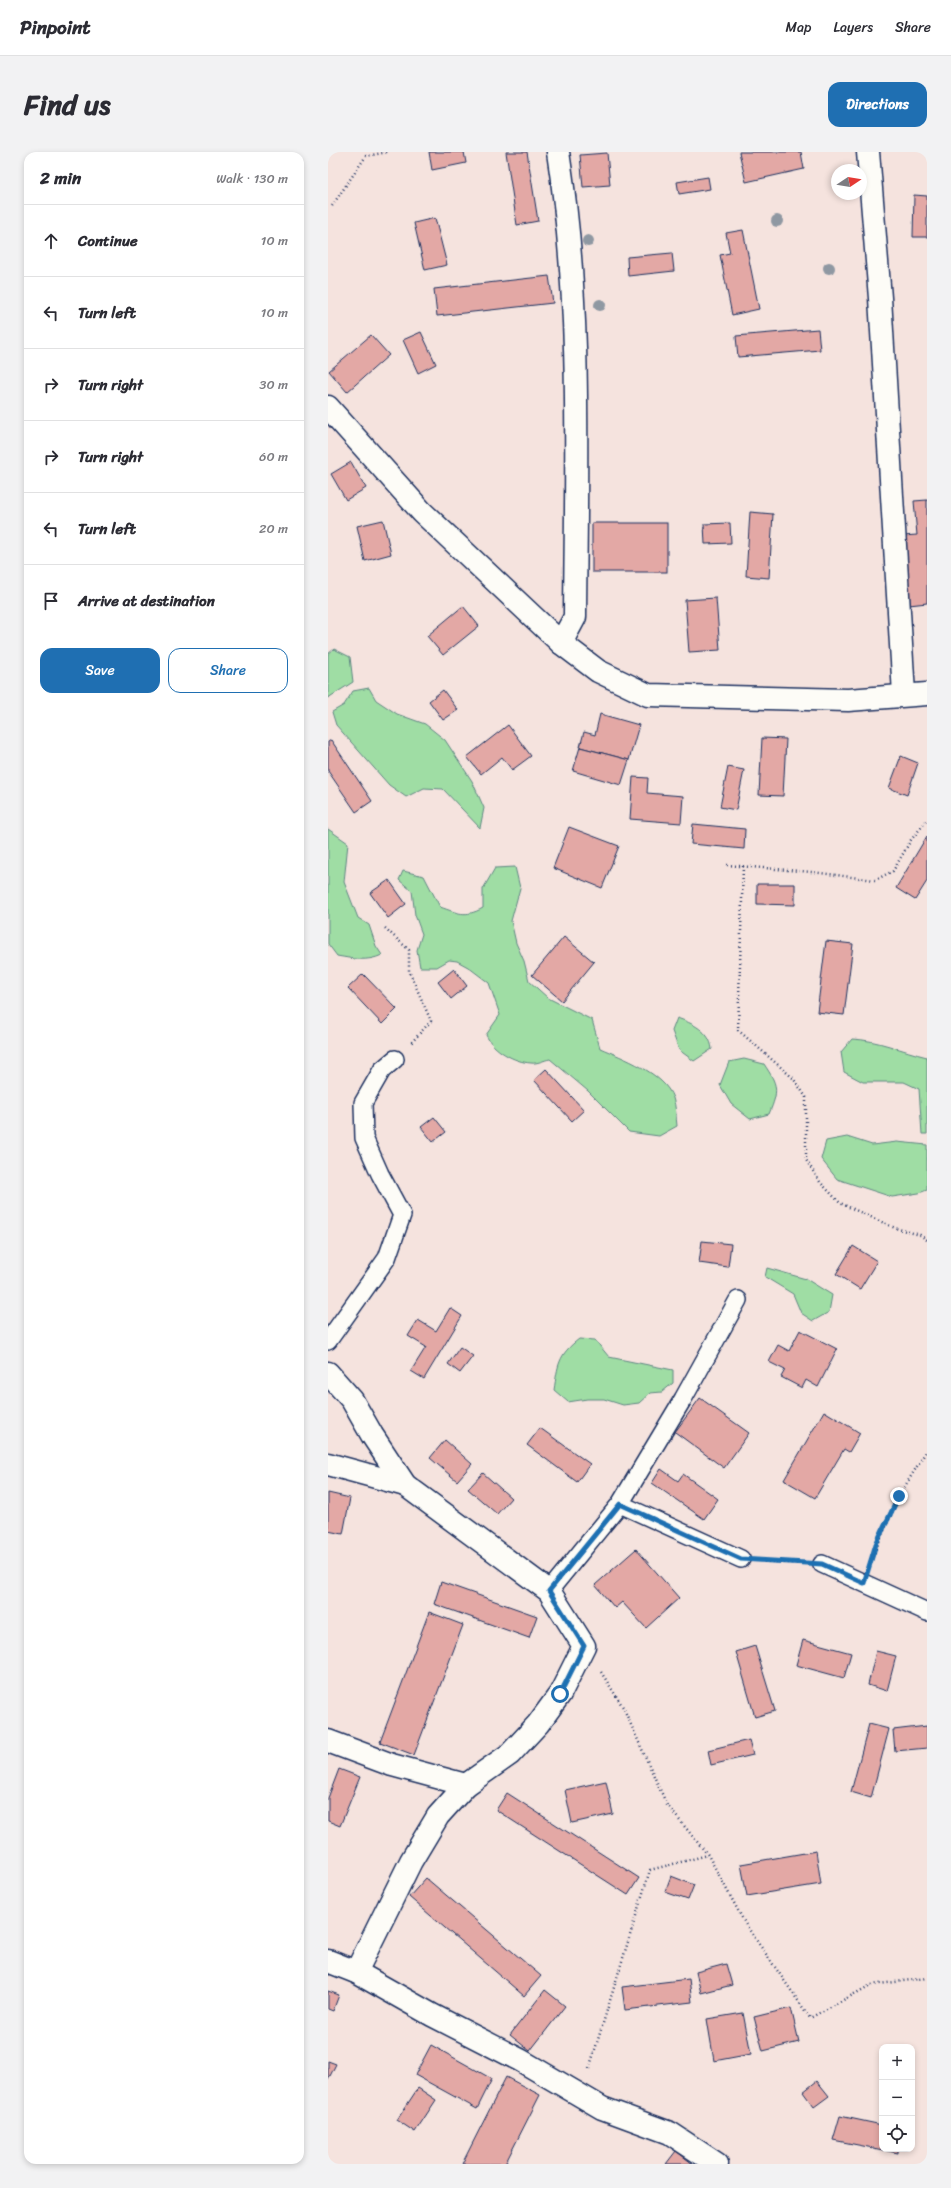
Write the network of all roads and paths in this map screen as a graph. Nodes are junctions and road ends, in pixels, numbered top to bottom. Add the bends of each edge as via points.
1 (388, 152) edge
2 (558, 152) edge
3 (868, 152) edge
4 (332, 206) dead end
5 (328, 407) edge
6 (561, 643) junction
7 (904, 694) junction
8 (927, 694) edge
9 (927, 820) edge
10 (727, 865) dead end
11 (743, 866) junction
12 (385, 928) dead end
13 (395, 1059) joint
14 (927, 1240) edge
15 (738, 1300) dead end
16 (328, 1341) edge
17 (328, 1373) edge
18 (927, 1450) edge
19 (328, 1464) edge
20 (405, 1485) junction
21 (620, 1504) junction
22 (741, 1559) joint
23 (822, 1564) joint
24 (864, 1583) junction
25 (549, 1591) junction
26 (927, 1612) edge
27 (584, 1646) junction
28 (328, 1741) edge
29 (466, 1785) junction
30 (708, 1855) junction
31 (328, 1960) edge
32 (356, 1972) junction
33 (927, 1978) edge
34 (581, 2094) junction
35 (717, 2164) edge

1 - 4 path via 366,156
2 - 6 street via 572,265 576,434 575,616
3 - 7 street via 880,298
5 - 6 street via 422,512
6 - 7 street via 598,671 648,695 848,700
7 - 8 street
9 - 11 path via 910,840 893,871 875,880
10 - 11 path
11 - 14 path via 738,1030 793,1078 806,1097 806,1160 820,1182 840,1203
12 - 13 path via 409,950 410,971 431,1021
13 - 16 lane via 382,1070 362,1103 364,1138 402,1215 387,1258
15 - 21 lane
17 - 20 street via 352,1400
18 - 24 path via 899,1496 876,1544
19 - 20 street
20 - 25 street
21 - 22 lane
21 - 25 lane
22 - 23 path
23 - 24 lane
24 - 26 lane
25 - 27 street
27 - 29 street via 560,1694 538,1724 510,1754
27 - 30 path via 623,1707 667,1805
28 - 29 street via 392,1765
29 - 32 street via 438,1816 411,1861
30 - 33 path via 746,1925 810,2018 871,1985
30 - 34 path via 650,1870
31 - 32 street
32 - 34 street
34 - 35 street via 602,2108 670,2133

